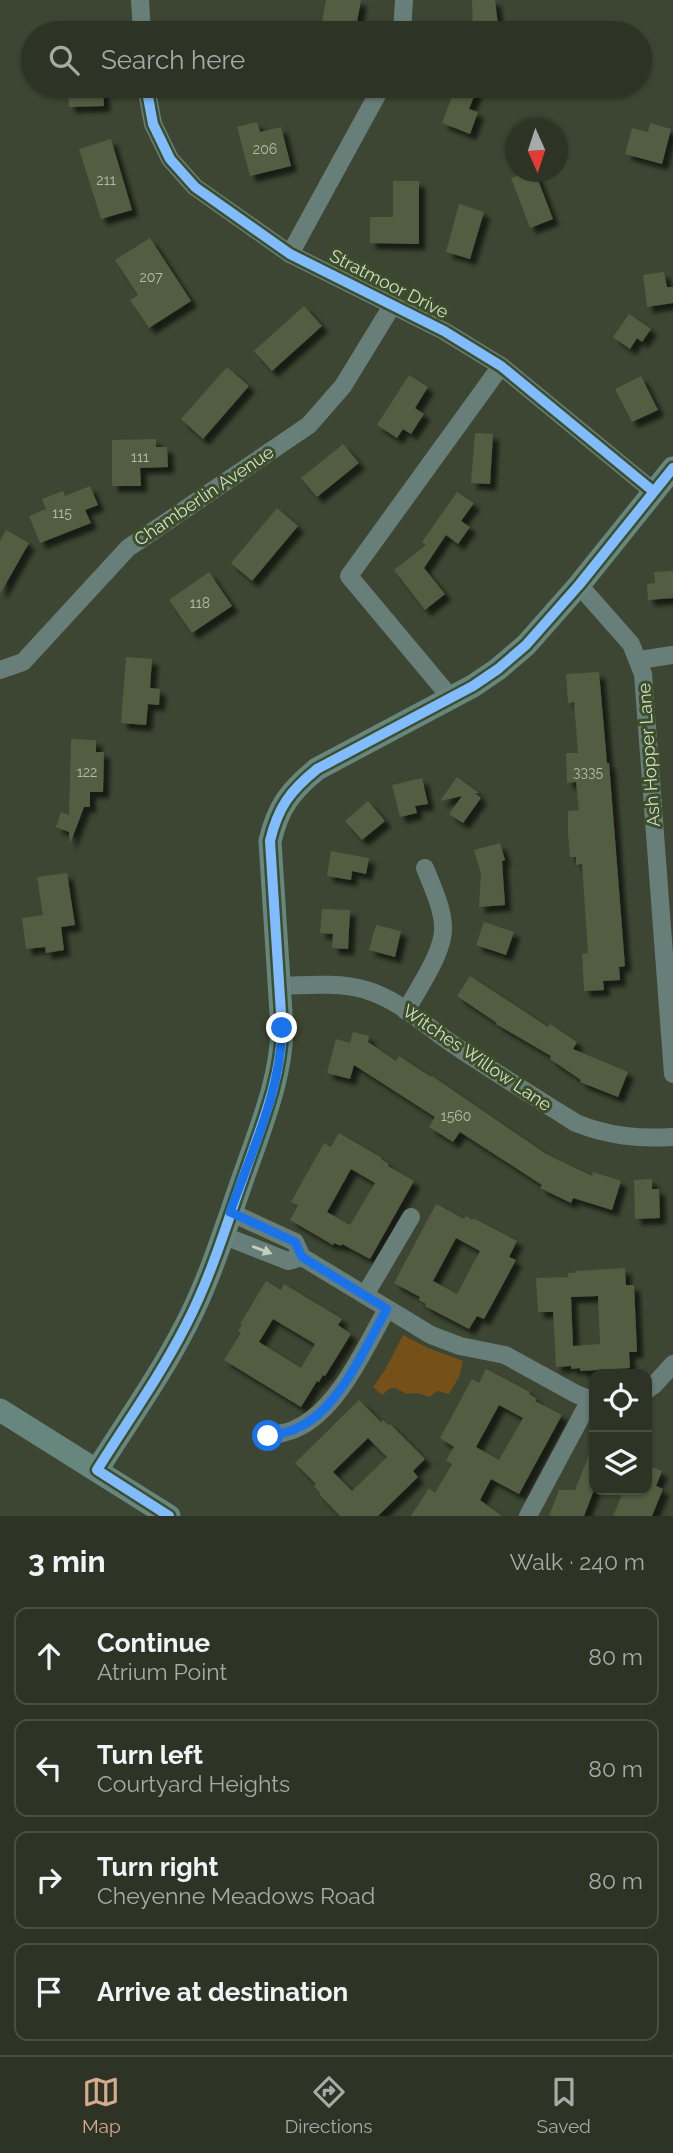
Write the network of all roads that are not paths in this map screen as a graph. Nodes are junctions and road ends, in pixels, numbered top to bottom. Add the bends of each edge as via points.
1 (140, 0) edge
2 (404, 0) edge
3 (141, 21) edge
4 (403, 21) edge
5 (148, 98) edge
6 (375, 98) edge
7 (290, 254) junction
8 (392, 306) junction
9 (501, 366) junction
10 (673, 468) edge
11 (653, 491) junction
12 (579, 585) junction
13 (673, 655) edge
14 (639, 660) junction
15 (0, 670) edge
16 (451, 698) junction
17 (665, 856) edge
18 (425, 868) dead end
19 (280, 986) junction
20 (406, 1011) junction
21 (673, 1073) edge
22 (673, 1137) edge
23 (230, 1212) junction
24 (411, 1217) dead end
25 (222, 1235) junction
26 (302, 1257) junction
27 (365, 1295) junction
28 (387, 1309) junction
29 (673, 1364) edge
30 (652, 1387) edge
31 (589, 1399) edge
32 (589, 1405) edge
33 (0, 1410) edge
34 (268, 1436) dead end
35 (97, 1470) junction
36 (169, 1516) edge
37 (528, 1516) edge

1 - 3 street
2 - 4 street
5 - 7 street, Stratmoor Drive via 153,124 170,159 195,187
6 - 7 street
7 - 8 street, Stratmoor Drive
8 - 9 street, Stratmoor Drive
8 - 15 street, Chamberlin Avenue via 343,386 309,425 128,548 23,662
9 - 11 street, Stratmoor Drive
9 - 16 street via 349,576
10 - 11 main road
11 - 12 main road
12 - 14 street, Ash Hopper Lane via 631,644
12 - 16 main road via 526,645
13 - 14 street
14 - 17 street, Ash Hopper Lane
16 - 19 main road via 317,769 284,802 271,841
17 - 21 street, Ash Hopper Lane
18 - 20 street via 440,910 443,936
19 - 20 street, Witches Willow Lane via 364,989
19 - 23 main road via 282,1052 270,1101
20 - 22 street, Witches Willow Lane via 576,1123 629,1138
23 - 25 main road
23 - 26 street via 295,1242
24 - 27 street
25 -> 26 street via 288,1261
25 - 35 main road via 162,1371
26 - 27 street
27 - 28 street
28 - 31 street via 448,1343 518,1360
28 - 34 street via 343,1384 319,1414 295,1429
29 - 30 street
32 - 37 street
33 - 35 main road
35 - 36 main road

